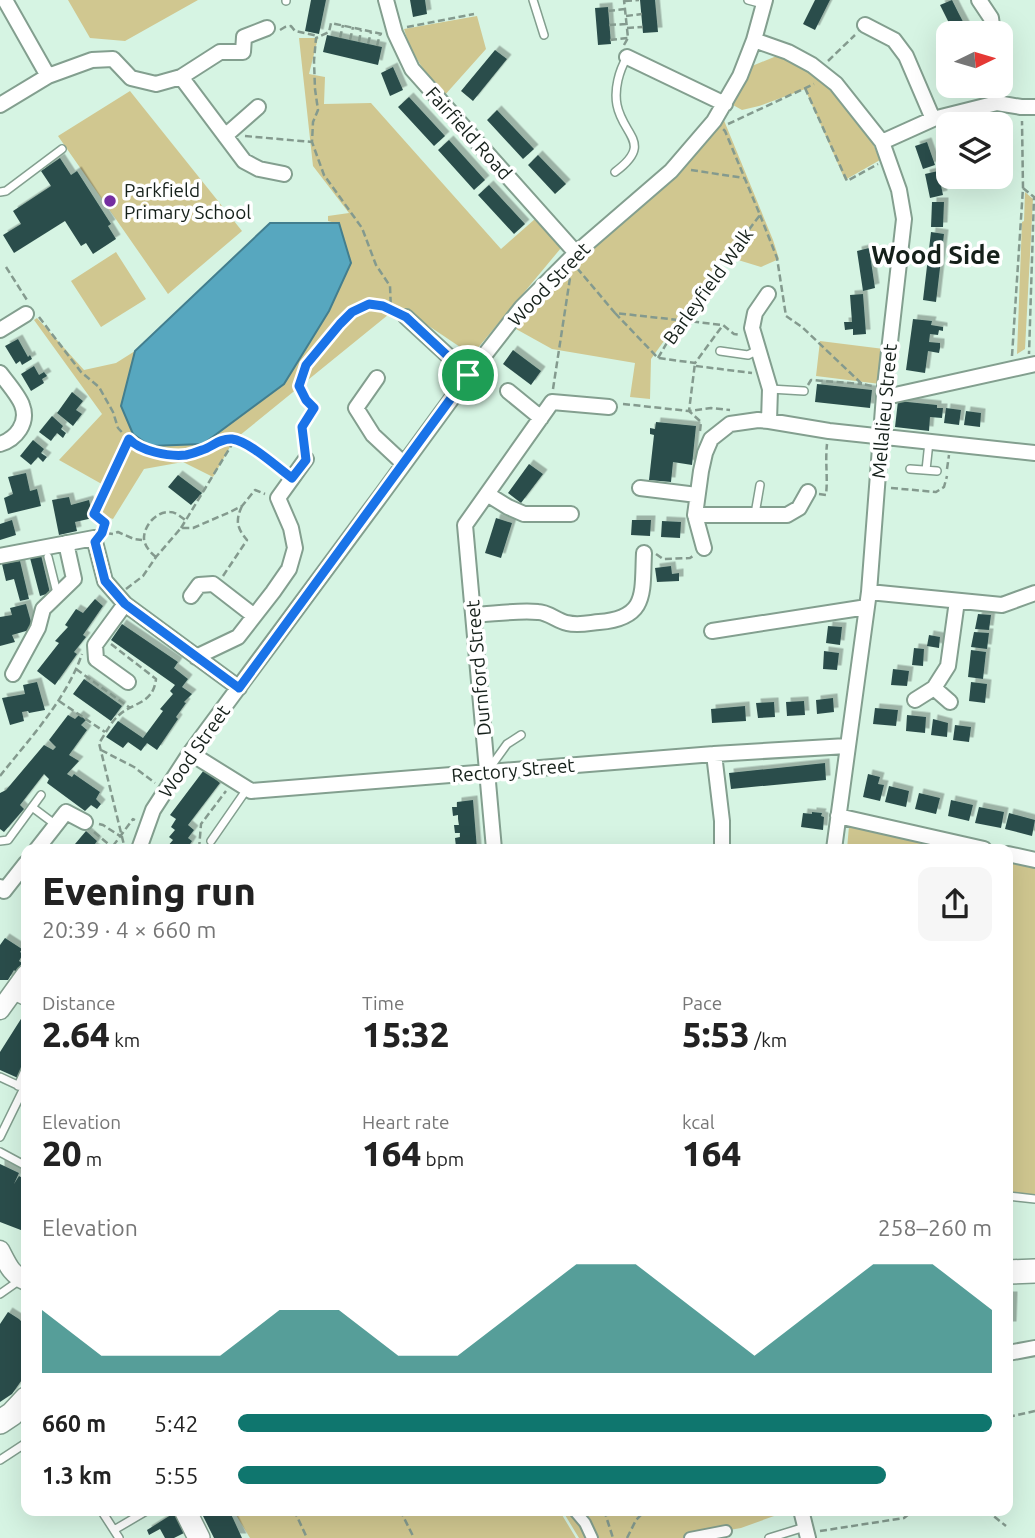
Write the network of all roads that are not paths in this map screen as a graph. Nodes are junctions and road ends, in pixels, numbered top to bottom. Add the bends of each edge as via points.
1 (5, 0) edge
2 (386, 0) edge
3 (533, 0) edge
4 (748, 0) edge
5 (979, 0) edge
6 (764, 2) edge
7 (991, 21) edge
8 (865, 25) road end
9 (267, 28) road end
10 (544, 35) dead end
11 (754, 40) junction
12 (627, 57) joint
13 (48, 76) junction
14 (181, 77) junction
15 (996, 98) edge
16 (996, 103) junction
17 (725, 104) junction
18 (0, 105) edge
19 (258, 107) dead end
20 (1028, 107) edge
21 (933, 119) junction
22 (225, 136) junction
23 (882, 142) junction
24 (62, 149) dead end
25 (615, 172) dead end
26 (284, 174) dead end
27 (0, 192) edge
28 (572, 256) junction
29 (768, 294) dead end
30 (32, 312) road end
31 (406, 317) road end
32 (0, 330) edge
33 (756, 344) junction
34 (720, 351) dead end
35 (1032, 364) edge
36 (0, 373) edge
37 (468, 375) junction
38 (377, 378) dead end
39 (768, 382) junction
40 (880, 390) junction
41 (508, 391) dead end
42 (804, 391) road end
43 (609, 407) road end
44 (541, 418) junction
45 (769, 421) junction
46 (880, 436) junction
47 (929, 442) junction
48 (0, 444) edge
49 (1035, 453) edge
50 (306, 460) road end
51 (403, 463) junction
52 (909, 469) dead end
53 (926, 470) junction
54 (937, 471) dead end
55 (760, 485) dead end
56 (640, 488) dead end
57 (814, 493) road end
58 (487, 494) junction
59 (697, 495) junction
60 (571, 514) dead end
61 (695, 515) junction
62 (755, 515) junction
63 (66, 543) junction
64 (704, 548) road end
65 (644, 553) road end
66 (0, 556) edge
67 (48, 557) dead end
68 (869, 592) junction
69 (57, 594) junction
70 (1035, 594) edge
71 (191, 596) dead end
72 (957, 601) junction
73 (125, 604) junction
74 (867, 607) junction
75 (253, 615) junction
76 (473, 615) junction
77 (712, 631) dead end
78 (196, 657) junction
79 (13, 674) dead end
80 (128, 682) dead end
81 (239, 688) junction
82 (934, 688) junction
83 (915, 700) dead end
84 (950, 702) dead end
85 (521, 734) dead end
86 (847, 746) junction
87 (190, 753) junction
88 (714, 754) junction
89 (487, 773) junction
90 (247, 788) junction
91 (41, 795) dead end
92 (32, 807) junction
93 (838, 816) junction
94 (85, 822) road end
95 (56, 825) junction
96 (0, 841) edge
97 (211, 841) dead end
98 (41, 844) edge
99 (141, 844) edge
100 (494, 844) edge
101 (722, 844) edge
102 (835, 844) edge
103 (962, 844) edge
104 (1013, 855) edge
105 (1035, 860) edge
106 (21, 868) edge
107 (2, 889) edge
108 (21, 982) edge
109 (8, 1001) edge
110 (0, 1077) edge
111 (21, 1087) edge
112 (21, 1092) edge
113 (0, 1137) edge
114 (0, 1152) edge
115 (21, 1163) edge
116 (1013, 1197) edge
117 (1035, 1199) edge
118 (0, 1250) edge
119 (1035, 1271) edge
120 (1013, 1272) edge
121 (21, 1278) edge
122 (21, 1282) edge
123 (0, 1294) edge
124 (1035, 1348) edge
125 (1013, 1352) edge
126 (21, 1446) edge
127 (0, 1460) edge
128 (105, 1516) edge
129 (138, 1516) edge
130 (188, 1516) edge
131 (580, 1516) edge
132 (114, 1530) junction
133 (726, 1531) dead end
134 (806, 1533) edge
135 (119, 1538) edge
136 (199, 1538) edge
137 (592, 1538) edge
138 (691, 1538) edge
139 (769, 1538) edge

1 - 13 street
2 - 28 street, Fairfield Road via 389,32 412,69
3 - 10 lane
4 - 6 lane
5 - 7 street
6 - 11 street, Wood Street
8 - 21 street via 894,40
9 - 14 street via 244,37 243,52 220,52
11 - 17 street, Wood Street
11 - 23 street, Mellalieu Street via 826,67
12 - 17 street
12 - 25 lane via 621,67 617,106 634,146 629,159
13 - 14 street via 92,60 113,59 131,78 156,84
13 - 18 street
14 - 22 street
15 - 16 street
16 - 20 street
16 - 21 street
17 - 28 street, Wood Street via 671,170
19 - 22 street
21 - 23 street
22 - 26 street via 244,161
23 - 40 street, Mellalieu Street via 904,219
24 - 27 lane
28 - 37 street, Wood Street via 522,307
29 - 33 street via 754,313
30 - 32 street
31 - 37 street
33 - 34 lane via 748,355
33 - 39 street
35 - 40 street via 895,395
36 - 48 street via 23,412 22,428
37 - 51 street, Wood Street
38 - 51 street via 356,408 373,435
39 - 42 lane
39 - 45 street
40 - 46 street, Mellalieu Street
41 - 44 street
43 - 44 street, Durnford Street via 552,402
44 - 58 street, Durnford Street
45 - 46 street
45 - 59 street via 730,424 712,439
46 - 47 street
46 - 68 street, Mellalieu Street
47 - 49 street
47 - 53 lane
50 - 75 street via 278,498 292,528 295,548 289,569
51 - 81 street, Wood Street
52 - 53 lane
53 - 54 lane
55 - 62 lane
56 - 59 street
57 - 62 street via 792,513
58 - 60 street via 524,514
58 - 76 street, Durnford Street via 465,525
59 - 61 street
61 - 62 street
61 - 64 street
63 - 66 street
63 - 69 street via 74,579
63 - 73 street via 94,538 105,581
65 - 76 street via 640,598 634,611 621,619 576,625 540,611
67 - 69 lane
68 - 72 street
68 - 74 street, Mellalieu Street
69 - 79 street via 43,609
70 - 72 street via 1002,605
71 - 75 street via 200,585 213,584
72 - 82 street via 948,666
73 - 78 street
73 - 80 street via 95,645 96,659
74 - 77 street
74 - 86 street, Mellalieu Street
75 - 78 street via 238,637
76 - 89 street, Durnford Street
78 - 81 street
81 - 87 street, Wood Street
82 - 83 street
82 - 84 street
85 - 89 lane via 507,744
86 - 88 street, Rectory Street
86 - 93 street, Mellalieu Street
87 - 90 street, Rectory Street
87 - 99 street, Wood Street via 153,810
88 - 89 street, Rectory Street
88 - 101 street
89 - 90 street, Rectory Street
89 - 100 street, Durnford Street
90 - 97 lane
91 - 92 lane
92 - 95 lane
92 - 96 lane via 8,840
93 - 102 street, Mellalieu Street
93 - 103 street
94 - 95 street via 66,812
95 - 98 street
104 - 105 street
106 - 107 street
108 - 109 street
110 - 111 lane
112 - 113 lane
114 - 115 lane
116 - 117 lane
118 - 121 street via 10,1270
119 - 120 main road
122 - 123 lane
124 - 125 street
126 - 127 lane
128 - 132 lane
129 - 132 lane
130 - 136 main road
131 - 137 street
132 - 135 lane
133 - 138 street
134 - 139 lane

